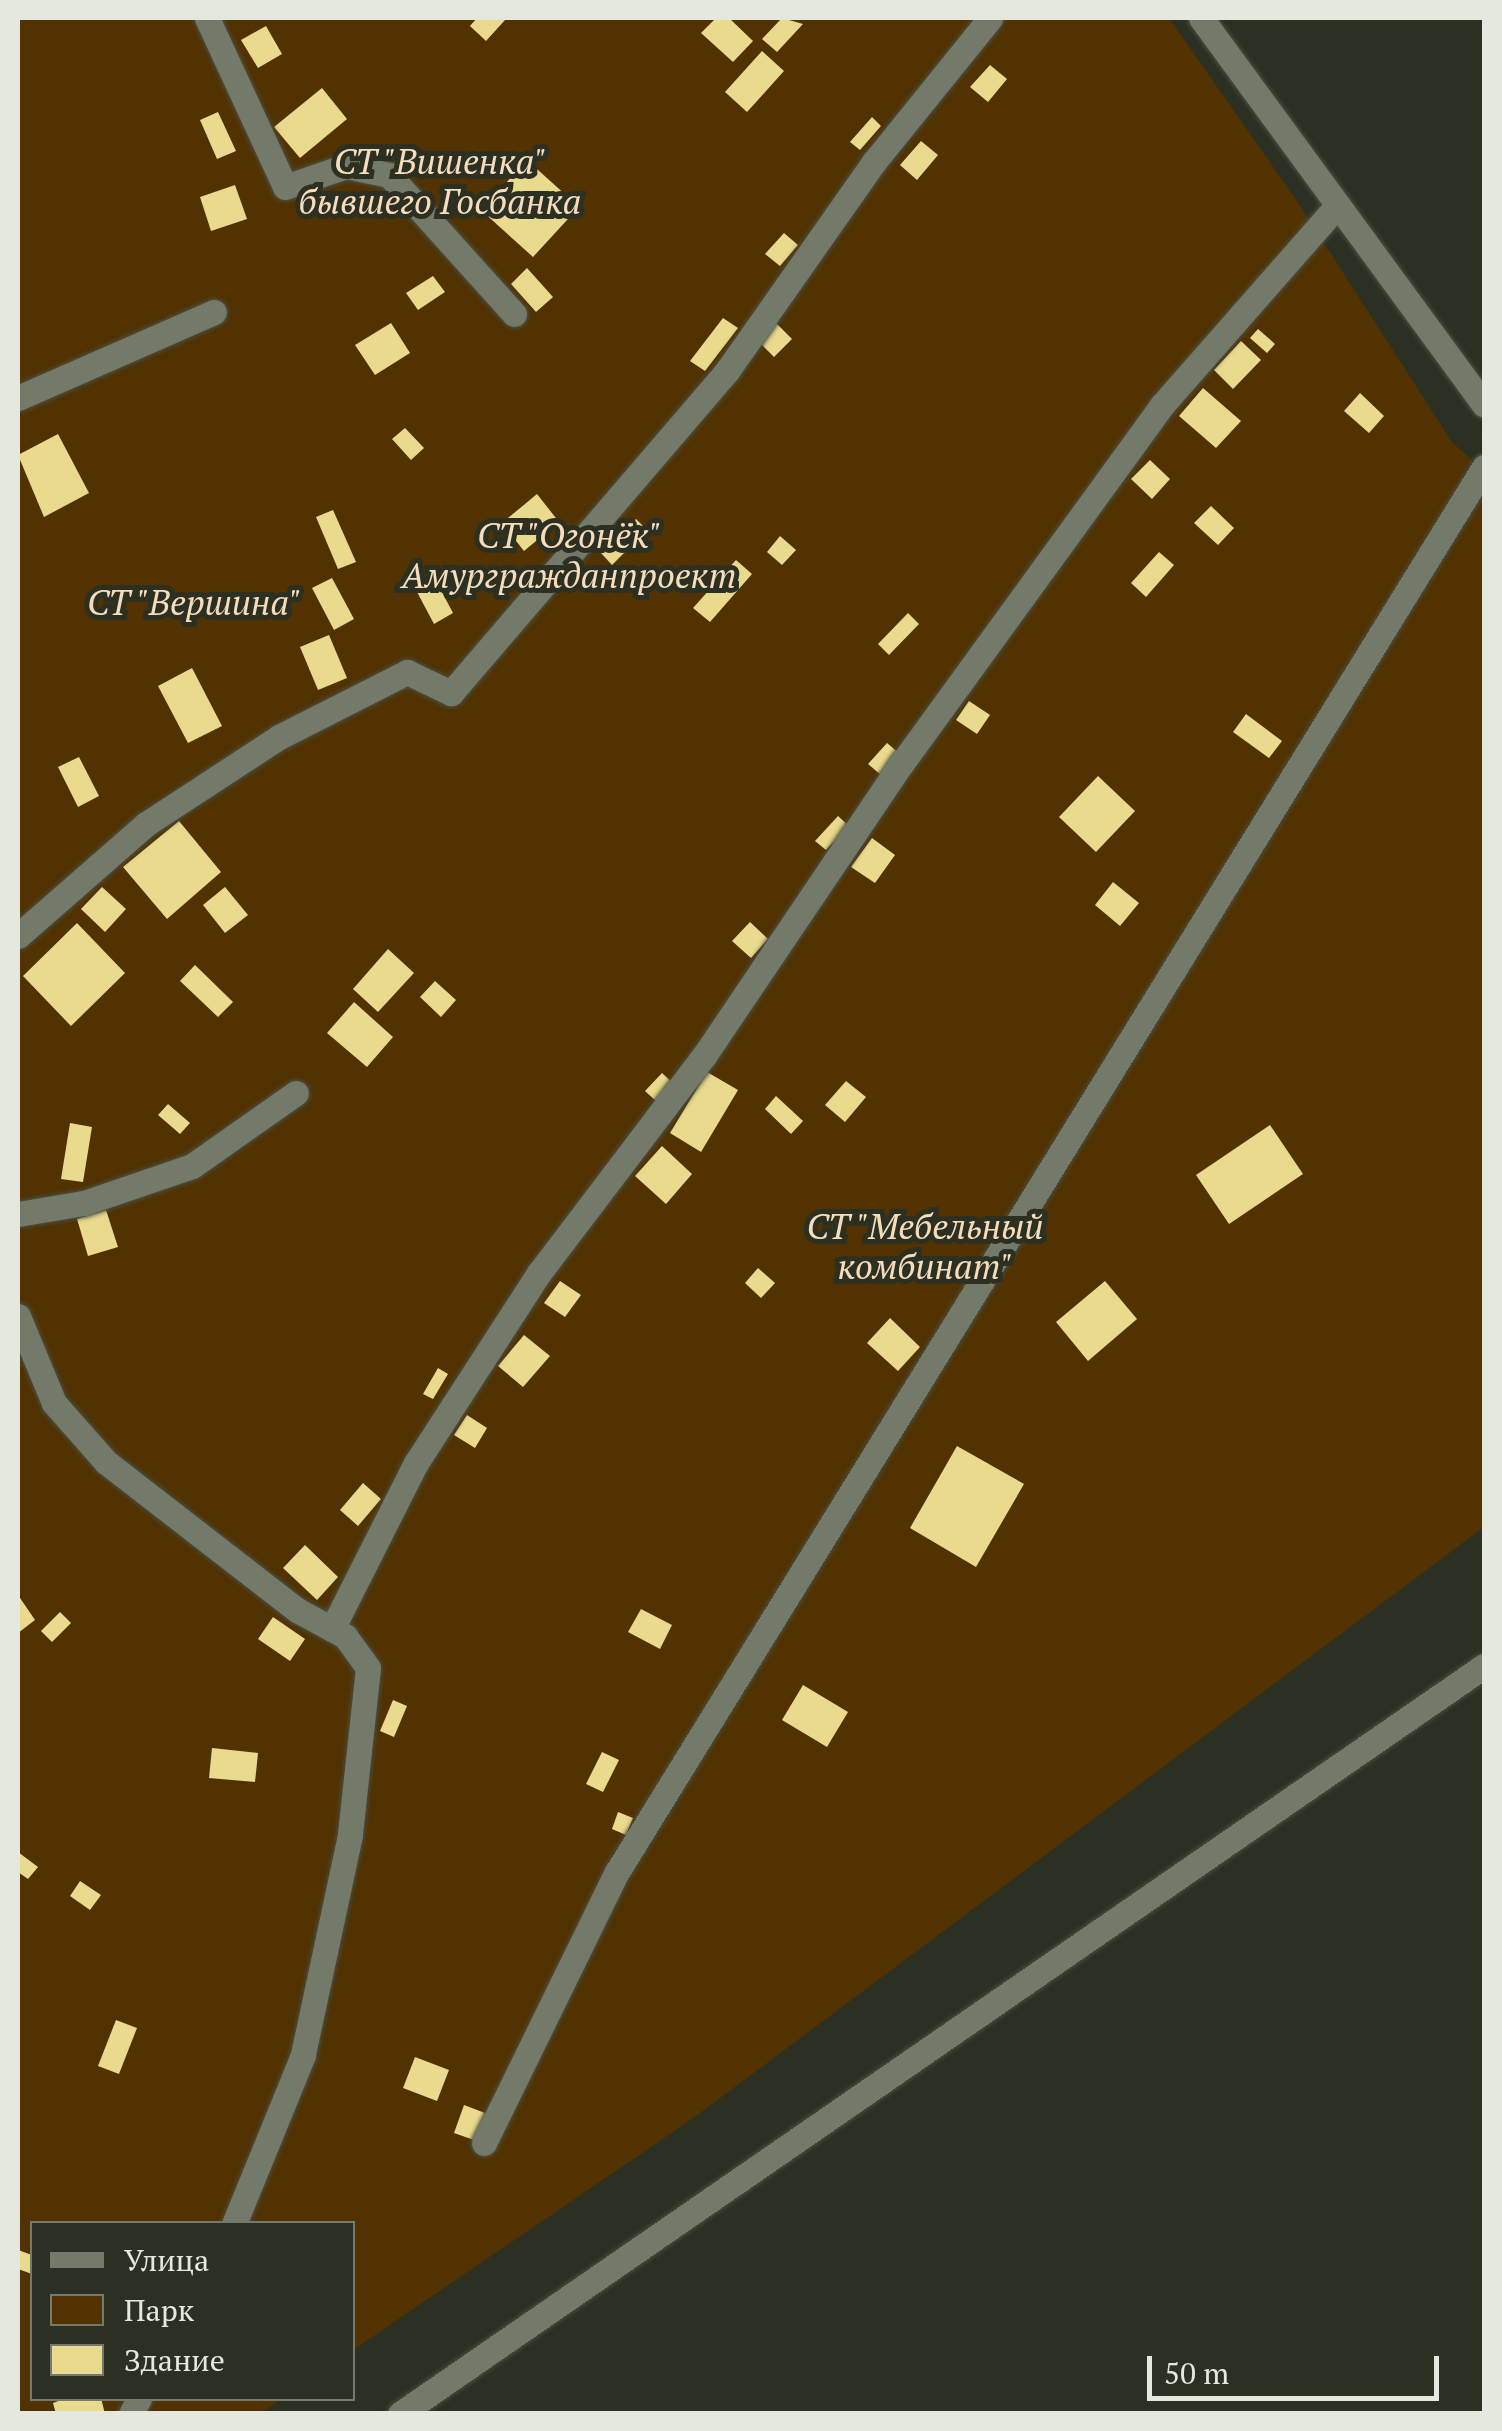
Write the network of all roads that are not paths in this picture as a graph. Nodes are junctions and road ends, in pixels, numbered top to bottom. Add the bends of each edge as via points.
1 (206, 18) edge
2 (990, 18) edge
3 (1201, 18) edge
4 (1338, 205) junction
5 (214, 312) dead end
6 (514, 314) dead end
7 (18, 398) edge
8 (1484, 404) edge
9 (1484, 467) edge
10 (18, 936) edge
11 (296, 1093) dead end
12 (18, 1214) edge
13 (18, 1316) edge
14 (332, 1629) junction
15 (1484, 1666) edge
16 (484, 2143) dead end
17 (235, 2221) edge
18 (400, 2414) edge

1 - 6 street via 285,186 346,166 389,175
2 - 10 street via 874,162 727,372 451,693 407,672 279,738 146,824
3 - 4 street
4 - 8 street
4 - 14 street via 1162,404 902,763 704,1056 538,1273 416,1463
5 - 7 street
9 - 16 street via 617,1872
11 - 12 street via 192,1166 84,1203
13 - 14 street via 54,1403 106,1462 205,1542
14 - 17 street via 368,1668 350,1835 304,2055
15 - 18 street

